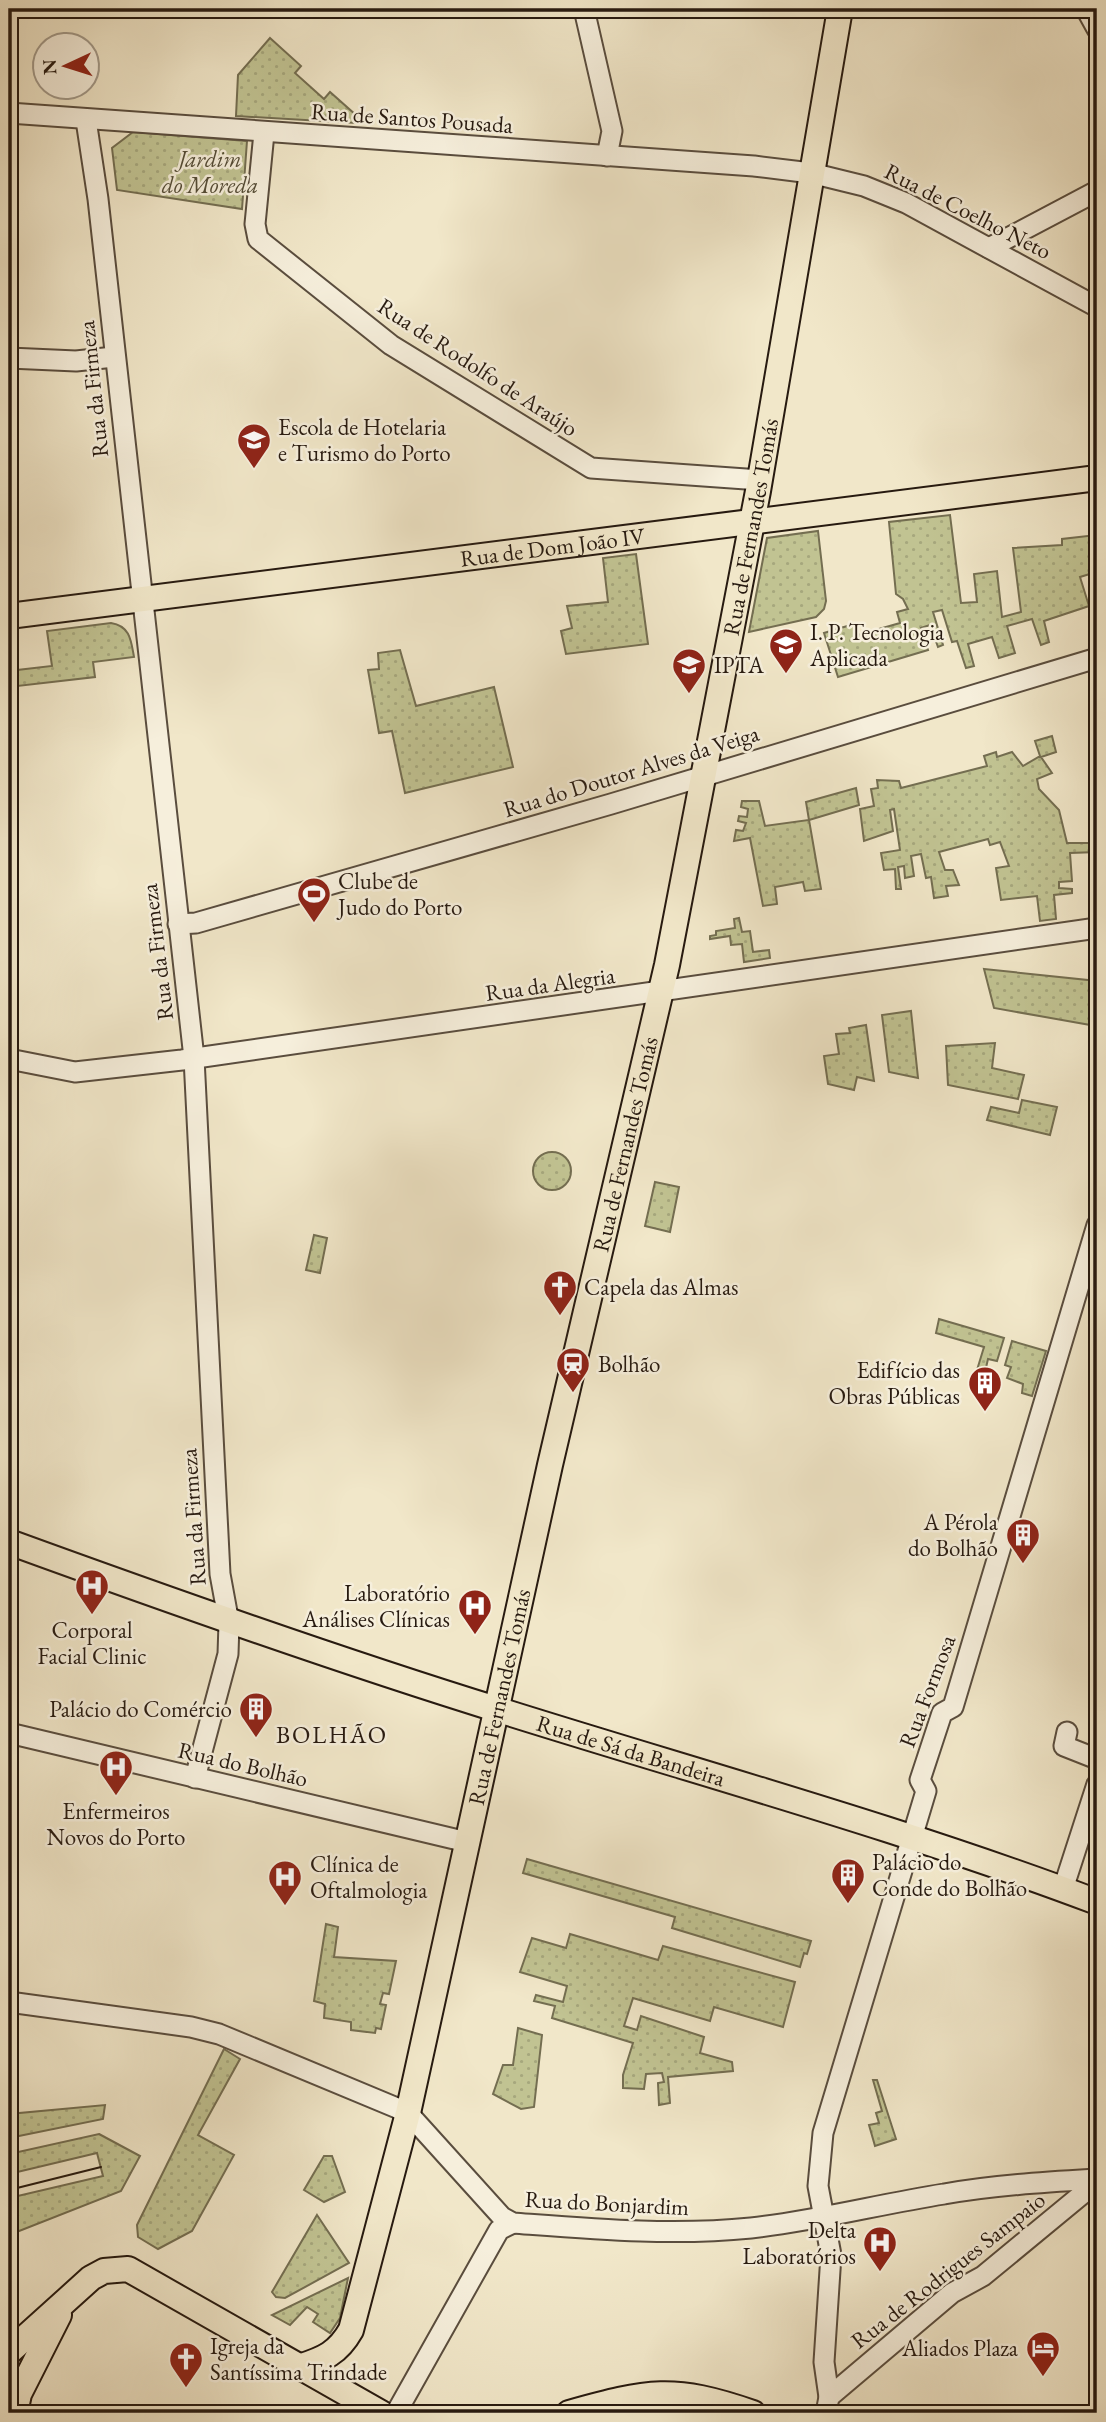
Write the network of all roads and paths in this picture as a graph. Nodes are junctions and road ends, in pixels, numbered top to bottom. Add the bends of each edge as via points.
1 (584, 9) edge
2 (840, 9) edge
3 (1086, 9) edge
4 (1097, 29) edge
5 (9, 113) edge
6 (86, 120) junction
7 (264, 133) junction
8 (607, 156) junction
9 (811, 173) junction
10 (1097, 191) edge
11 (989, 248) junction
12 (1097, 307) edge
13 (114, 357) junction
14 (9, 358) edge
15 (1097, 478) edge
16 (760, 480) junction
17 (753, 521) junction
18 (142, 598) junction
19 (9, 615) edge
20 (1097, 658) edge
21 (705, 774) junction
22 (178, 924) junction
23 (1097, 928) edge
24 (660, 993) junction
25 (194, 1058) junction
26 (9, 1059) edge
27 (1097, 1225) edge
28 (9, 1542) edge
29 (229, 1623) junction
30 (496, 1709) junction
31 (1067, 1732) dead end
32 (9, 1733) edge
33 (1097, 1759) edge
34 (195, 1778) junction
35 (1097, 1784) edge
36 (912, 1837) junction
37 (467, 1842) junction
38 (1063, 1889) junction
39 (1097, 1902) edge
40 (9, 2002) edge
41 (408, 2113) junction
42 (1097, 2180) edge
43 (824, 2216) junction
44 (513, 2223) junction
45 (64, 2305) junction
46 (9, 2352) edge
47 (299, 2367) junction
48 (828, 2405) edge
49 (15, 2413) edge
50 (381, 2413) edge
51 (396, 2413) edge
52 (569, 2413) edge
53 (753, 2413) edge

1 - 8 street via 612,131
2 - 9 main road, Rua de Fernandes Tomás
3 - 4 street
5 - 6 street, Rua de Santos Pousada
6 - 7 street, Rua de Santos Pousada
6 - 13 street, Rua da Firmeza
7 - 8 street, Rua de Santos Pousada
7 - 16 street, Rua de Rodolfo de Araújo via 255,224 258,239 391,345 591,468
8 - 9 street, Rua de Santos Pousada
9 - 11 street, Rua de Coelho Neto via 895,199
9 - 16 main road, Rua de Fernandes Tomás via 802,252
10 - 11 street
11 - 12 street, Rua de Coelho Neto
13 - 14 street via 76,361
13 - 18 street, Rua da Firmeza
15 - 17 main road, Rua de Dom João IV
16 - 17 main road, Rua de Fernandes Tomás
17 - 18 main road, Rua de Dom João IV
17 - 21 main road, Rua de Fernandes Tomás
18 - 19 main road, Rua de Dom João IV
18 - 22 street, Rua da Firmeza
20 - 21 street, Rua do Doutor Alves da Veiga
21 - 22 street, Rua do Doutor Alves da Veiga via 474,845 196,923
21 - 24 main road, Rua de Fernandes Tomás
22 - 25 street, Rua da Firmeza
23 - 24 street, Rua da Alegria
24 - 25 street, Rua da Alegria
24 - 30 main road, Rua de Fernandes Tomás
25 - 26 street, Rua da Alegria via 75,1072
25 - 29 street, Rua da Firmeza via 220,1574
27 - 36 street, Rua Formosa via 953,1707 942,1713 920,1780 926,1791
28 - 29 main road, Rua de Sá da Bandeira
29 - 30 main road, Rua de Sá da Bandeira
29 - 34 street, Rua da Firmeza via 226,1667
30 - 36 main road, Rua de Sá da Bandeira
30 - 37 main road, Rua de Fernandes Tomás
31 - 33 street via 1064,1746
32 - 34 street, Rua do Bolhão
34 - 37 street, Rua do Bolhão
35 - 38 street
36 - 38 main road, Rua de Sá da Bandeira
36 - 43 street, Rua Formosa via 823,2133 818,2186
37 - 41 main road, Rua de Fernandes Tomás
38 - 39 main road, Rua de Sá da Bandeira
40 - 41 street, Rua do Bonjardim via 191,2027 233,2038
41 - 44 street, Rua do Bonjardim via 502,2217
41 - 47 main road, Rua de Fernandes Tomás via 351,2330 340,2348
42 - 43 street, Rua do Bonjardim via 947,2193
42 - 48 street, Rua de Rodrigues Sampaio via 983,2276 952,2293
43 - 44 street, Rua do Bonjardim via 752,2228 671,2234
43 - 48 street, Rua Formosa via 831,2255 824,2362
44 - 51 street via 499,2230
45 - 46 main road
45 - 47 main road via 91,2278 104,2271 128,2269
45 - 49 main road via 19,2394
47 - 50 main road
52 - 53 main road via 657,2393 706,2397

